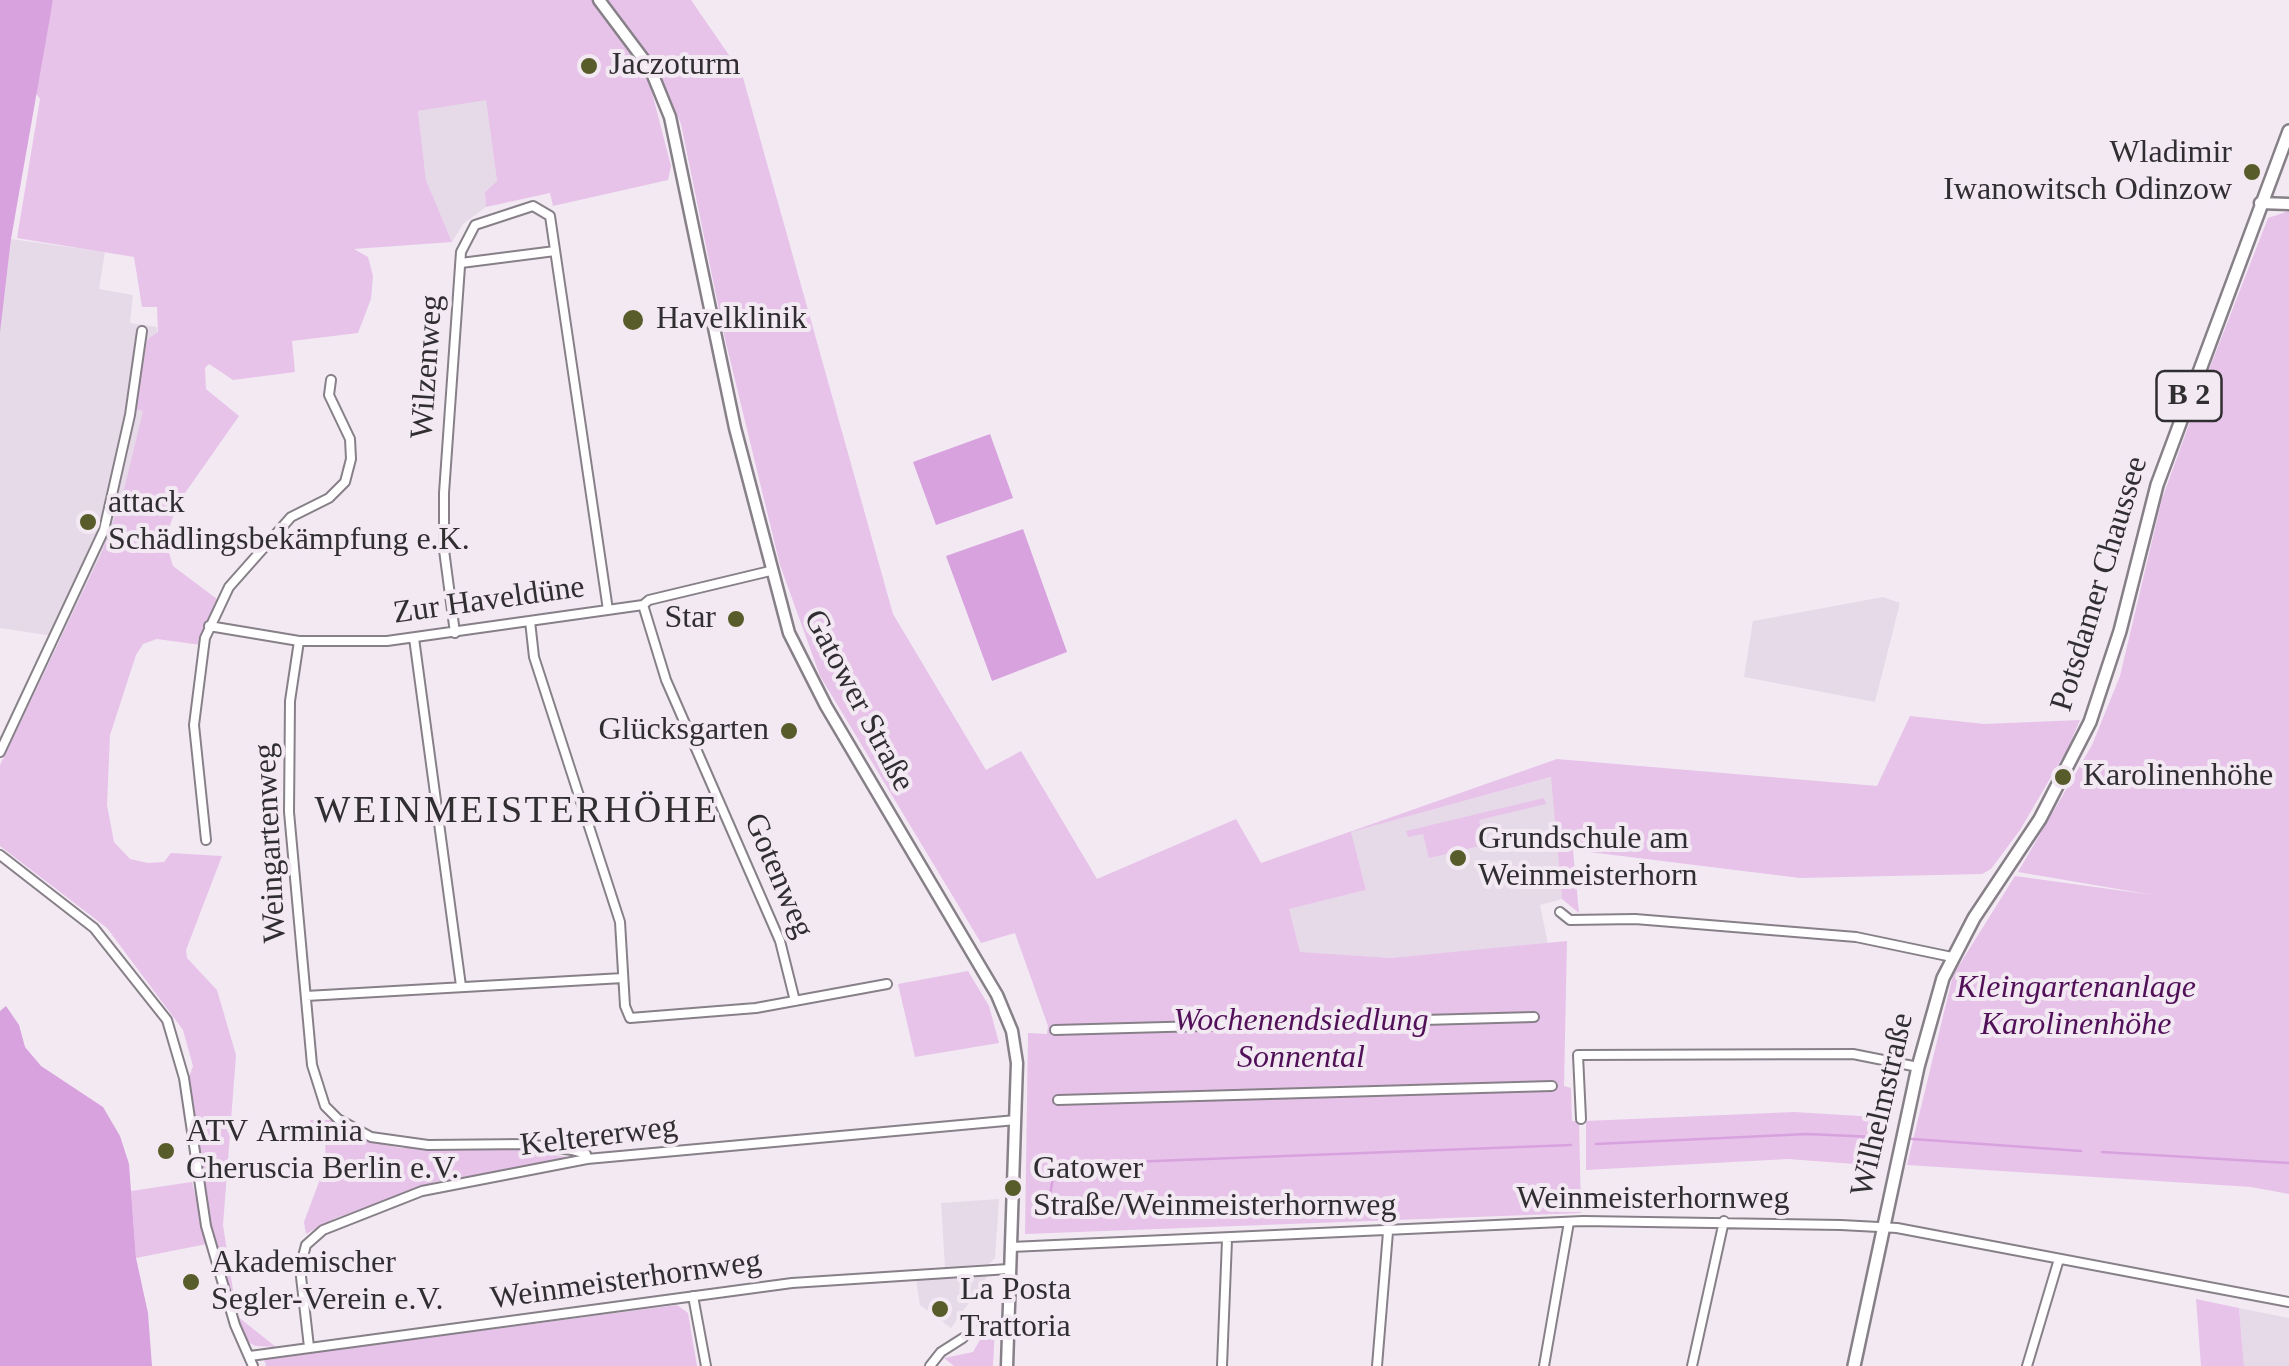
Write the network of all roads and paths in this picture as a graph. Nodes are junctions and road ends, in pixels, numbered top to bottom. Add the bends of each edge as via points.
1 (599, 0) edge
2 (2289, 132) edge
3 (2260, 203) junction
4 (2289, 204) edge
5 (555, 251) junction
6 (461, 263) junction
7 (142, 331) dead end
8 (332, 380) dead end
9 (770, 571) junction
10 (643, 606) junction
11 (608, 610) junction
12 (530, 621) junction
13 (210, 626) junction
14 (455, 634) junction
15 (414, 638) junction
16 (299, 640) junction
17 (0, 752) edge
18 (206, 840) dead end
19 (0, 855) edge
20 (2005, 872) joint
21 (1560, 912) dead end
22 (1952, 958) junction
23 (623, 978) junction
24 (887, 984) dead end
25 (461, 986) junction
26 (306, 996) junction
27 (795, 1001) junction
28 (1534, 1017) dead end
29 (1055, 1030) dead end
30 (1918, 1067) junction
31 (1552, 1086) dead end
32 (1058, 1100) dead end
33 (1580, 1118) dead end
34 (1016, 1120) junction
35 (587, 1160) junction
36 (1724, 1221) junction
37 (1569, 1222) junction
38 (1883, 1227) junction
39 (1388, 1232) junction
40 (1227, 1240) junction
41 (1010, 1247) junction
42 (2059, 1259) junction
43 (1010, 1269) junction
44 (693, 1296) junction
45 (2289, 1302) edge
46 (963, 1338) dead end
47 (309, 1347) junction
48 (250, 1356) junction
49 (254, 1366) edge
50 (706, 1366) edge
51 (930, 1366) edge
52 (1007, 1366) edge
53 (1222, 1366) edge
54 (1376, 1366) edge
55 (1544, 1366) edge
56 (1692, 1366) edge
57 (1854, 1366) edge
58 (2027, 1366) edge

1 - 9 main road, Gatower Straße via 650,68 670,117 698,270
2 - 3 main road, Potsdamer Chaussee / B 2
3 - 4 main road
3 - 20 main road, Potsdamer Chaussee / B 2 via 2156,485 2095,709
5 - 6 street
5 - 6 street, Wilzenweg via 550,216 533,206 475,225
5 - 11 street
6 - 14 street, Wilzenweg via 444,531
7 - 17 street via 104,530
8 - 13 street via 329,395 352,454 345,482 329,498 290,516 229,587
9 - 10 street, Zur Haveldüne
9 - 34 main road, Gatower Straße via 800,658 997,996 1016,1048
10 - 11 street, Zur Haveldüne
10 - 27 street, Gotenweg via 662,670 780,941
11 - 12 street, Zur Haveldüne
12 - 14 street, Zur Haveldüne
12 - 23 street via 534,657 620,922
13 - 16 street, Zur Haveldüne
13 - 18 street via 194,726
14 - 15 street, Zur Haveldüne
15 - 16 street, Zur Haveldüne
15 - 25 street
16 - 26 street, Weingartenweg via 288,751
19 - 48 street via 94,928 167,1020 184,1078 206,1226 234,1325
20 - 22 main road, Wilhelmstraße / B 2
21 - 22 street via 1570,920 1856,936
22 - 30 main road, Wilhelmstraße / B 2
23 - 25 street
23 - 27 street via 628,1014 638,1019
24 - 27 street
25 - 26 street
26 - 35 street, Weingartenweg via 314,1078 325,1106 357,1132 428,1145 542,1146 586,1154
28 - 29 street
30 - 33 street via 1852,1054 1578,1055
30 - 38 main road, Wilhelmstraße / B 2
31 - 32 street
34 - 35 street, Keltererweg
34 - 41 main road, Gatower Straße
35 - 47 street, Keltererweg via 442,1186 317,1234 300,1262
36 - 37 street, Weinmeisterhornweg
36 - 38 street, Weinmeisterhornweg
36 - 56 street
37 - 39 street, Weinmeisterhornweg
37 - 55 street
38 - 42 street, Weinmeisterhornweg
38 - 57 main road, Wilhelmstraße / B 2
39 - 40 street, Weinmeisterhornweg
39 - 54 street
40 - 41 street, Weinmeisterhornweg
40 - 53 street
41 - 43 main road, Gatower Straße
42 - 45 street, Weinmeisterhornweg
42 - 58 street
43 - 44 street, Weinmeisterhornweg
43 - 52 main road, Gatower Straße
44 - 47 street, Weinmeisterhornweg
44 - 50 street
46 - 51 street
47 - 48 street, Weinmeisterhornweg
48 - 49 street

